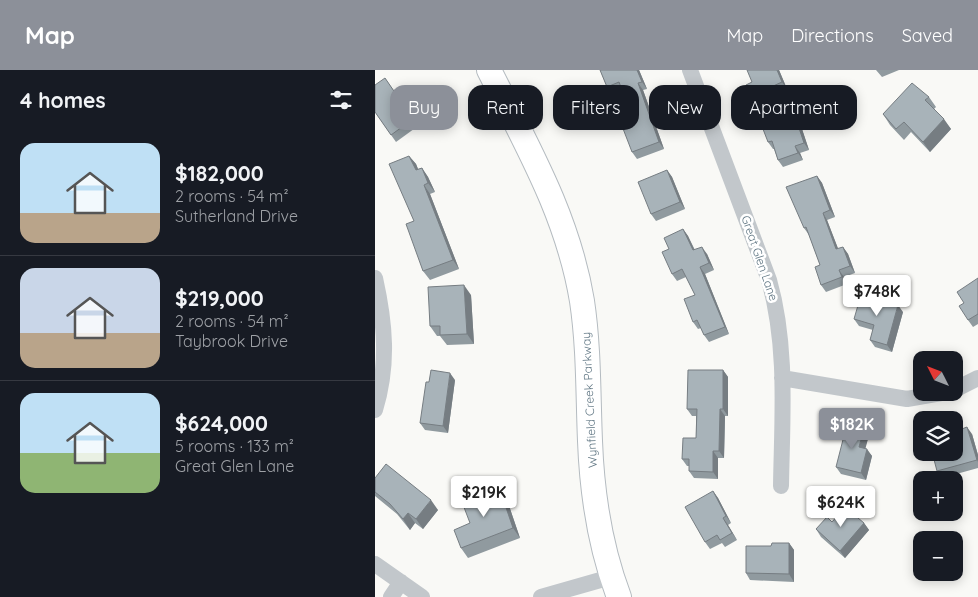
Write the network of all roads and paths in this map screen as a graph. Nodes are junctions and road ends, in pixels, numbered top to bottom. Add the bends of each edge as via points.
1 (489, 70) edge
2 (691, 70) edge
3 (375, 278) edge
4 (782, 378) junction
5 (978, 378) edge
6 (963, 386) edge
7 (913, 398) edge
8 (375, 410) edge
9 (781, 486) dead end
10 (375, 564) edge
11 (401, 582) junction
12 (615, 587) edge
13 (391, 597) edge
14 (422, 597) edge
15 (541, 597) edge

1 - 12 street, Wynfield Creek Parkway via 545,180 575,266 587,336 594,493 601,538
2 - 4 street, Great Glen Lane via 778,310
3 - 8 street via 384,316 385,342
4 - 7 street
4 - 9 street, Great Glen Lane
5 - 6 street
10 - 11 street
11 - 13 street
11 - 14 street
12 - 15 street

